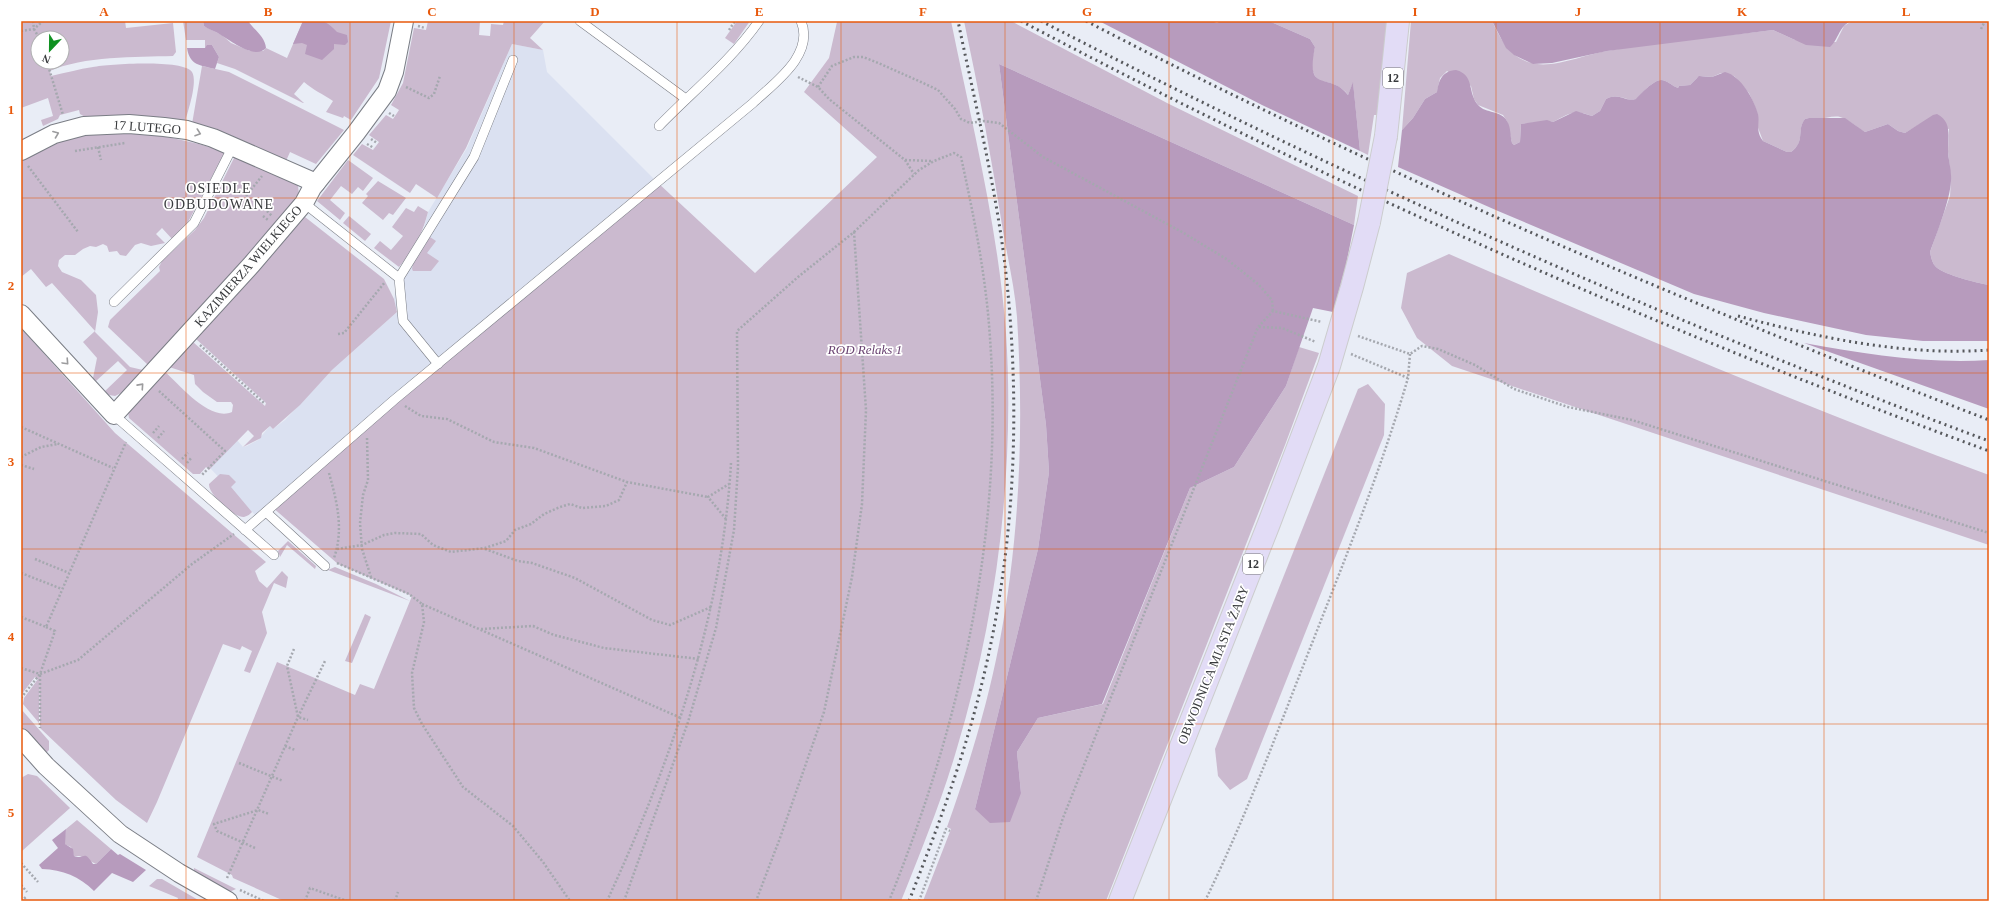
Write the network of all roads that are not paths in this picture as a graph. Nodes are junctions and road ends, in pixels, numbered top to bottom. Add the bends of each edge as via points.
1 (404, 21) edge
2 (580, 21) edge
3 (759, 21) edge
4 (801, 21) edge
5 (1398, 21) edge
6 (513, 60) dead end
7 (686, 99) junction
8 (659, 126) dead end
9 (233, 146) junction
10 (27, 156) edge
11 (316, 183) junction
12 (304, 203) junction
13 (399, 278) junction
14 (114, 302) dead end
15 (21, 314) edge
16 (438, 364) junction
17 (114, 415) junction
18 (266, 512) junction
19 (246, 530) junction
20 (274, 555) dead end
21 (329, 563) road end
22 (23, 743) edge
23 (228, 901) edge
24 (1120, 901) edge

1 - 11 street, KAZIMIERZA WIELKIEGO via 394,72 387,90
2 - 7 lane
3 - 7 lane via 741,46
4 - 16 lane via 804,39 787,72
5 - 24 main road, OBWODNICA MIASTA ŻARY / 12, bridge via 1386,136 1369,222 1329,366
6 - 13 lane via 474,157
7 - 8 lane
10 -> 9 street, 17 LUTEGO via 54,134 68,129 111,124 178,128
9 - 11 street, 17 LUTEGO
9 - 14 lane via 194,223
11 - 12 street, KAZIMIERZA WIELKIEGO
12 - 13 lane
17 -> 12 street, KAZIMIERZA WIELKIEGO via 241,277
13 - 16 lane via 403,321
15 -> 17 street
16 - 18 lane
17 - 19 lane
18 - 19 lane
18 - 21 lane
19 - 20 lane
22 - 23 street via 120,834 179,873

